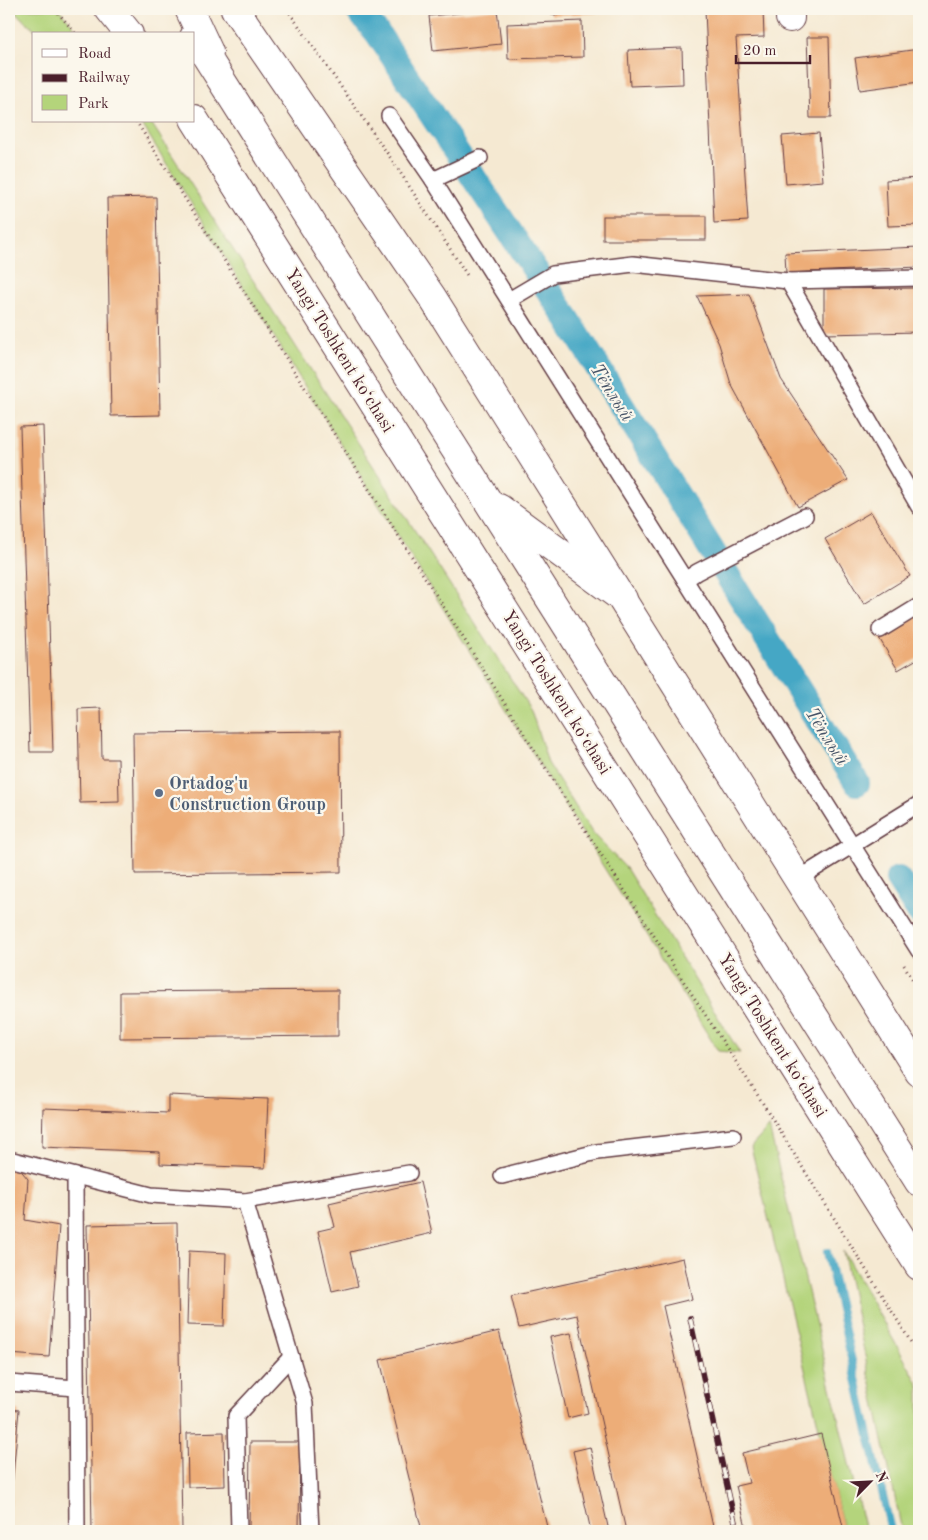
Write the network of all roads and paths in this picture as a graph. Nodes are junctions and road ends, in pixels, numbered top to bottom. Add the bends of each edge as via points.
1 (55, 9) edge
2 (110, 9) edge
3 (124, 9) edge
4 (176, 9) edge
5 (189, 9) edge
6 (235, 9) edge
7 (287, 9) edge
8 (74, 32) edge
9 (127, 32) edge
10 (139, 32) edge
11 (191, 32) edge
12 (195, 39) edge
13 (224, 85) junction
14 (389, 116) dead end
15 (195, 121) edge
16 (137, 122) edge
17 (480, 158) dead end
18 (433, 180) junction
19 (919, 278) edge
20 (469, 279) dead end
21 (788, 281) junction
22 (509, 300) junction
23 (487, 499) junction
24 (919, 506) edge
25 (805, 516) dead end
26 (691, 576) junction
27 (623, 599) junction
28 (919, 606) edge
29 (880, 630) dead end
30 (919, 804) edge
31 (853, 845) junction
32 (798, 879) junction
33 (919, 951) edge
34 (904, 965) dead end
35 (919, 990) edge
36 (919, 1072) edge
37 (733, 1136) dead end
38 (9, 1159) edge
39 (410, 1173) dead end
40 (75, 1176) junction
41 (502, 1176) dead end
42 (919, 1182) edge
43 (245, 1201) junction
44 (919, 1266) edge
45 (919, 1355) edge
46 (291, 1357) junction
47 (9, 1383) edge
48 (76, 1388) junction
49 (77, 1531) edge
50 (239, 1531) edge
51 (311, 1531) edge

1 - 8 path
2 - 9 main road
3 - 10 main road
4 - 11 main road
5 - 13 main road
6 - 27 main road via 432,297
7 - 20 path via 394,163
12 - 13 main road
13 - 23 main road
14 - 18 lane
15 - 44 main road, Yangi Toshkent ko‘chasi
16 - 45 path via 569,805 762,1102
17 - 18 lane
18 - 22 lane
19 - 21 lane
21 - 22 lane via 633,264 553,274
21 - 24 lane
22 - 26 lane
23 - 27 main road
23 - 42 main road
25 - 26 lane
26 - 31 lane
27 - 32 main road
28 - 29 lane
30 - 31 lane
31 - 32 lane
31 - 33 lane
32 - 36 main road
34 - 35 path
37 - 41 lane via 597,1152
38 - 40 lane
39 - 43 lane
40 - 43 lane via 151,1196
40 - 48 lane
43 - 46 lane
46 - 50 lane via 236,1416
46 - 51 lane via 305,1404
47 - 48 lane
48 - 49 lane

